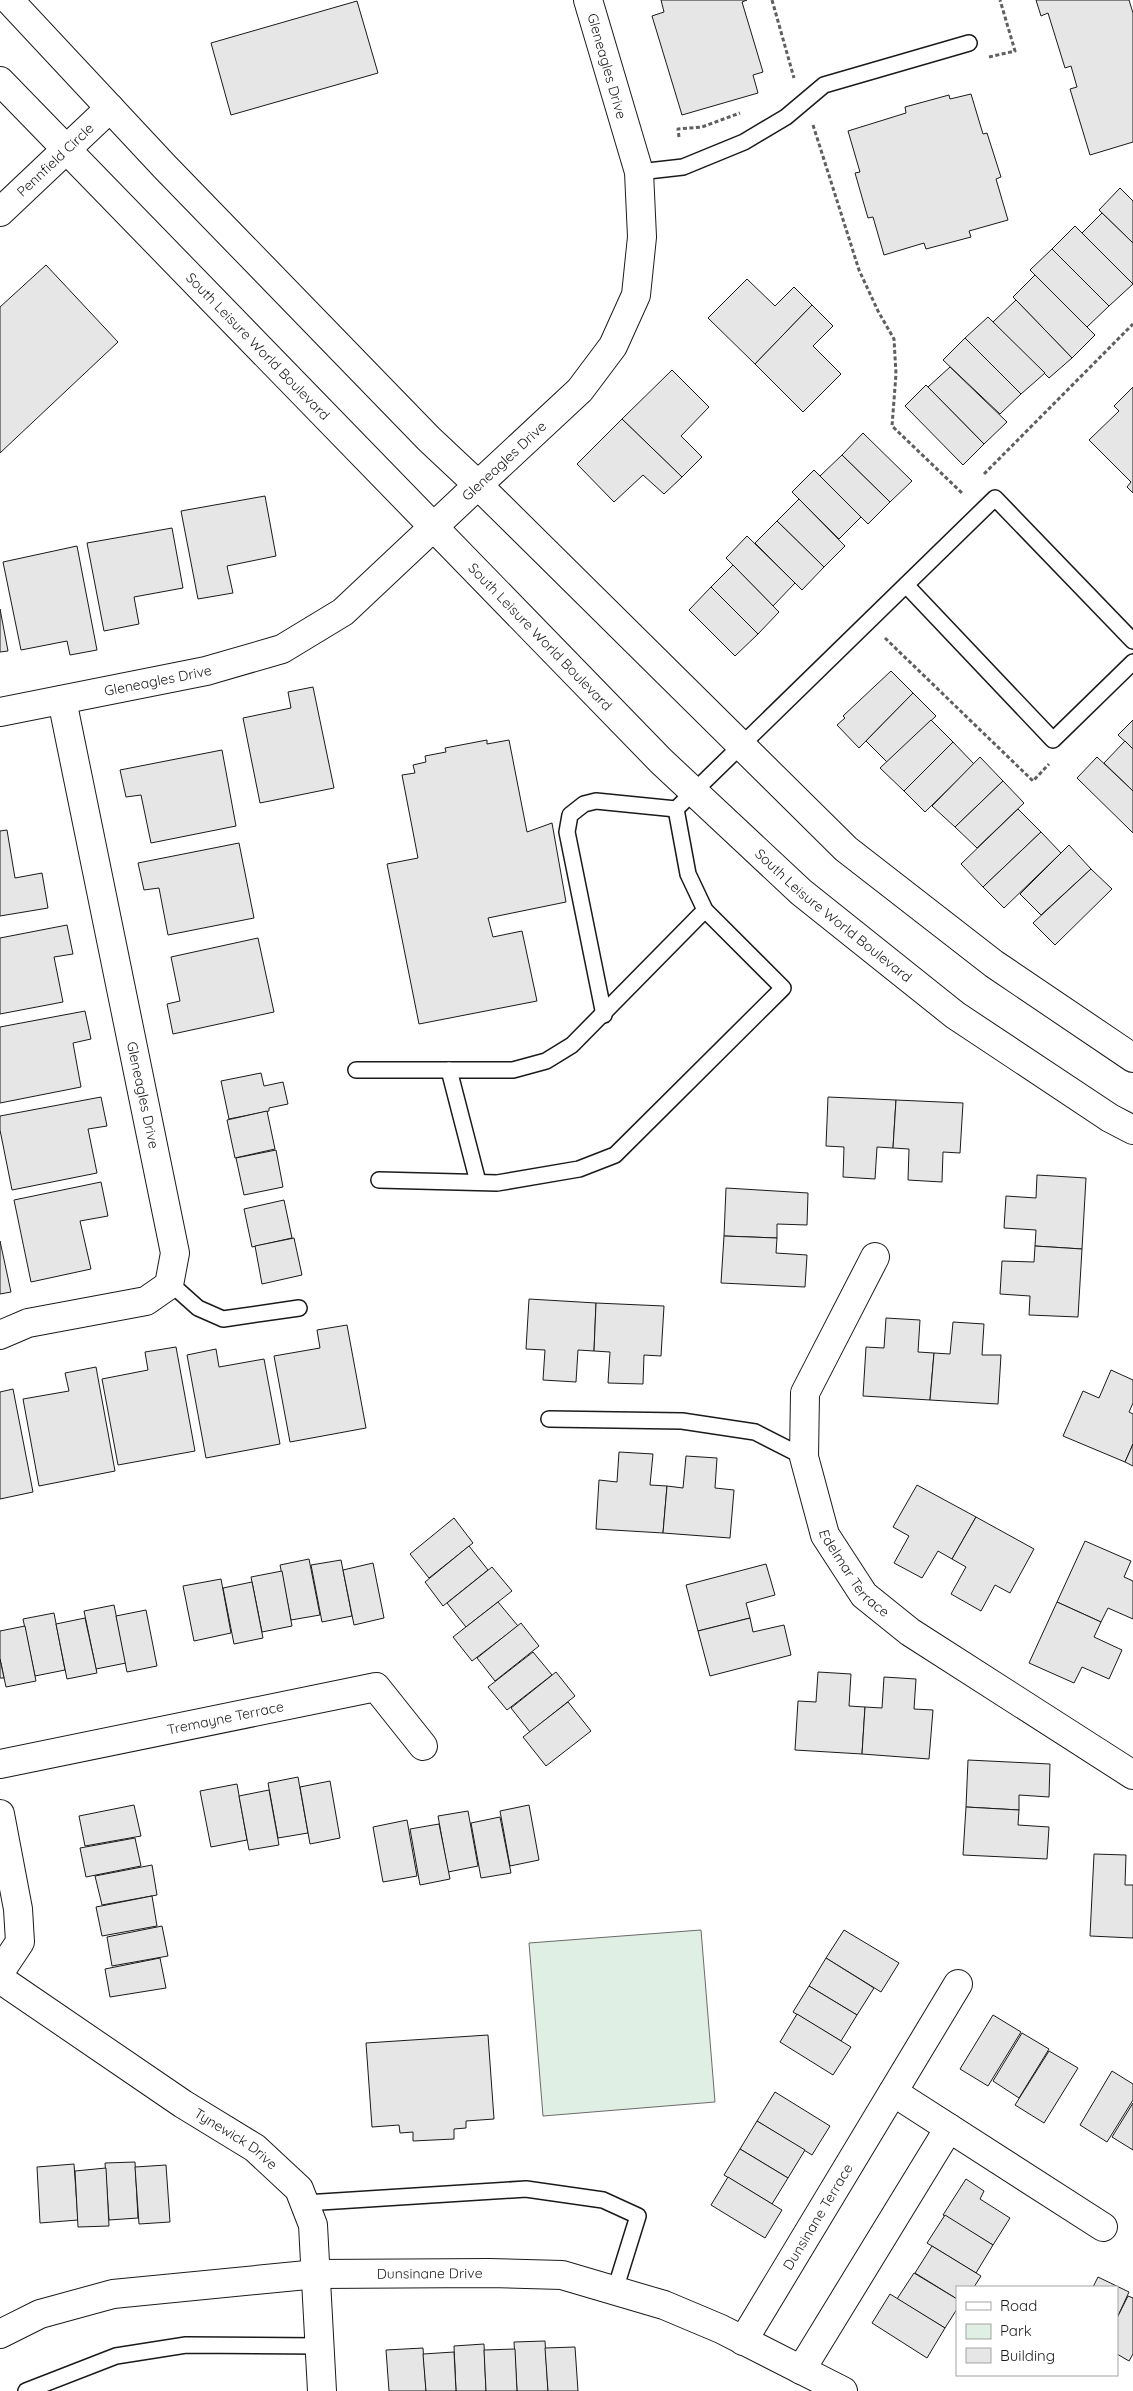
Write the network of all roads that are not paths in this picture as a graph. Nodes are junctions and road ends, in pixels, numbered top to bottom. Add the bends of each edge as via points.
1 (9, 0) edge
2 (588, 0) edge
3 (969, 43) dead end
4 (0, 81) edge
5 (110, 108) junction
6 (66, 149) junction
7 (639, 172) junction
8 (0, 212) edge
9 (478, 484) junction
10 (434, 527) junction
11 (906, 585) junction
12 (1133, 641) edge
13 (1133, 662) edge
14 (62, 700) junction
15 (0, 712) edge
16 (740, 746) junction
17 (685, 800) junction
18 (705, 910) junction
19 (604, 1015) junction
20 (1133, 1058) edge
21 (356, 1070) dead end
22 (449, 1070) junction
23 (1133, 1130) edge
24 (379, 1180) dead end
25 (478, 1182) junction
26 (875, 1257) dead end
27 (170, 1283) junction
28 (299, 1308) dead end
29 (0, 1336) edge
30 (549, 1419) dead end
31 (804, 1457) junction
32 (423, 1746) dead end
33 (0, 1764) edge
34 (1133, 1775) edge
35 (0, 1814) edge
36 (0, 1972) edge
37 (0, 1979) edge
38 (958, 1984) dead end
39 (893, 2092) junction
40 (949, 2128) junction
41 (305, 2203) junction
42 (1103, 2227) dead end
43 (317, 2274) junction
44 (615, 2290) junction
45 (0, 2334) edge
46 (743, 2341) junction
47 (320, 2346) junction
48 (801, 2370) junction
49 (26, 2391) edge
50 (322, 2391) edge
51 (842, 2391) edge

1 - 5 street
2 - 7 street, Gleneagles Drive
3 - 7 lane via 824,85 786,117 744,142 684,167
4 - 6 street, South Leisure World Boulevard
5 - 6 street, Pennfield Circle
5 - 9 street via 429,439
6 - 8 street, Pennfield Circle
6 - 10 street, South Leisure World Boulevard
7 - 9 street, Gleneagles Drive via 642,237 636,295 613,346 580,390
9 - 10 street, Gleneagles Drive
9 - 16 street
10 - 14 street, Gleneagles Drive via 343,612 282,649 206,671
10 - 17 street, South Leisure World Boulevard via 661,761
11 - 12 lane via 995,498
11 - 13 lane via 1053,740
11 - 16 lane
14 - 15 street, Gleneagles Drive
14 - 27 street, Gleneagles Drive via 176,1253
16 - 17 lane
16 - 20 street via 846,849 994,964
17 - 18 lane via 688,874
17 - 19 lane via 596,801 584,804 570,815 567,832
17 - 23 street, South Leisure World Boulevard via 955,1015
18 - 19 lane
18 - 25 lane via 784,988 615,1155 579,1169 497,1183
19 - 22 lane via 572,1045 546,1061 513,1070
21 - 22 lane
22 - 25 lane
24 - 25 lane
26 - 31 street, Edelmar Terrace via 805,1393
27 - 28 lane via 198,1308 222,1320
27 - 29 street via 146,1301 28,1323
30 - 31 lane via 682,1421 754,1432
31 - 34 street, Edelmar Terrace via 825,1534 864,1595 910,1632
32 - 33 street, Tremayne Terrace via 376,1687
35 - 36 street via 18,1909 20,1942
37 - 41 street, Tynewick Drive via 183,2104 255,2148 299,2189
38 - 39 street, Dunsinane Terrace
39 - 40 street
39 - 46 street, Dunsinane Terrace
40 - 42 street
40 - 48 street
41 - 43 street, Tynewick Drive via 312,2225
41 - 44 lane via 526,2189 603,2200 638,2216
43 - 44 street, Dunsinane Drive via 562,2276
43 - 45 street, Dunsinane Drive via 113,2294 40,2314
43 - 47 street, Tynewick Drive
44 - 46 street, Dunsinane Drive via 664,2305
46 - 48 street, Dunsinane Drive
47 - 49 lane via 186,2344 116,2356
47 - 50 street, Tynewick Drive
48 - 51 street, Dunsinane Drive

